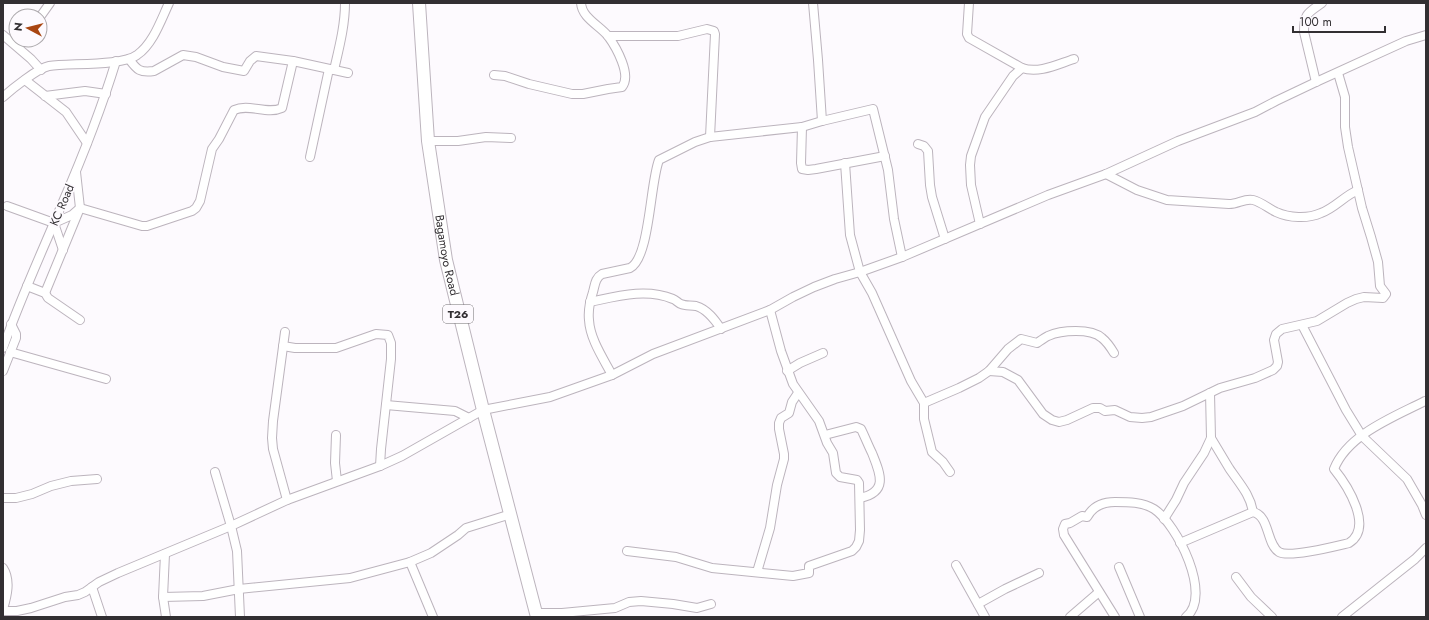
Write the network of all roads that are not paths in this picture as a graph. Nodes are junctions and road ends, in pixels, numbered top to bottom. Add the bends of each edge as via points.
1 (169, 3) edge
2 (344, 3) edge
3 (419, 3) edge
4 (581, 3) edge
5 (813, 3) edge
6 (969, 3) edge
7 (1322, 3) edge
8 (1426, 35) edge
9 (608, 36) junction
10 (24, 48) edge
11 (129, 59) junction
12 (1074, 59) dead end
13 (116, 61) junction
14 (293, 61) junction
15 (1022, 68) junction
16 (331, 69) junction
17 (41, 70) junction
18 (348, 73) dead end
19 (1338, 73) junction
20 (494, 75) dead end
21 (25, 80) junction
22 (1316, 82) junction
23 (106, 94) junction
24 (45, 96) junction
25 (3, 97) edge
26 (822, 121) junction
27 (802, 127) junction
28 (710, 137) junction
29 (511, 138) dead end
30 (428, 141) junction
31 (86, 143) junction
32 (918, 144) dead end
33 (885, 156) junction
34 (310, 157) dead end
35 (845, 163) junction
36 (76, 171) junction
37 (1106, 174) junction
38 (1358, 190) junction
39 (7, 206) dead end
40 (80, 208) junction
41 (54, 223) junction
42 (980, 224) junction
43 (945, 240) junction
44 (63, 250) junction
45 (902, 257) junction
46 (860, 272) junction
47 (27, 286) junction
48 (45, 293) junction
49 (590, 302) junction
50 (770, 310) junction
51 (80, 320) dead end
52 (1302, 324) junction
53 (721, 329) junction
54 (285, 332) dead end
55 (283, 346) junction
56 (7, 350) edge
57 (823, 353) dead end
58 (1114, 353) dead end
59 (3, 371) edge
60 (787, 371) junction
61 (989, 371) junction
62 (612, 375) junction
63 (106, 380) dead end
64 (798, 393) junction
65 (1210, 393) junction
66 (1425, 401) edge
67 (924, 402) junction
68 (386, 405) junction
69 (482, 410) junction
70 (469, 418) junction
71 (336, 435) dead end
72 (824, 435) junction
73 (1362, 436) junction
74 (1211, 438) junction
75 (380, 466) junction
76 (215, 472) dead end
77 (950, 472) dead end
78 (97, 479) dead end
79 (337, 481) junction
80 (3, 498) edge
81 (860, 498) junction
82 (287, 500) junction
83 (1253, 512) junction
84 (511, 514) junction
85 (1426, 515) edge
86 (1164, 519) junction
87 (231, 526) junction
88 (1180, 543) junction
89 (1426, 548) edge
90 (626, 551) dead end
91 (165, 554) junction
92 (410, 562) junction
93 (956, 565) dead end
94 (3, 568) edge
95 (1119, 568) dead end
96 (757, 572) junction
97 (1039, 573) dead end
98 (1236, 577) dead end
99 (92, 587) junction
100 (239, 589) junction
101 (1099, 592) junction
102 (163, 597) junction
103 (711, 604) dead end
104 (978, 604) junction
105 (3, 610) edge
106 (542, 615) edge
107 (1191, 616) edge
108 (102, 617) edge
109 (166, 617) edge
110 (240, 617) edge
111 (433, 617) edge
112 (984, 617) edge
113 (1070, 617) edge
114 (1115, 617) edge
115 (1140, 617) edge
116 (1272, 617) edge
117 (1342, 617) edge

1 - 11 street via 149,42 137,56
2 - 16 street via 340,43
3 - 30 highway, Bagamoyo Road / T26
4 - 9 street via 587,17
5 - 26 street
6 - 15 street via 969,38
7 - 22 street via 1311,10 1304,24
8 - 19 street via 1406,41
9 - 20 street via 625,70 622,87 572,94
9 - 28 street via 678,36 707,29 714,31
10 - 17 street
11 - 13 street
11 - 14 street via 138,70 149,72 184,55 244,71 256,56
12 - 15 street via 1039,70
13 - 17 street via 48,66
13 - 23 street, KC Road
14 - 16 street
14 - 40 street via 282,108 234,110 212,149 200,201 192,211 142,226
15 - 42 street via 1012,76 988,112 971,156 972,192
16 - 18 street
16 - 34 street
17 - 21 street
19 - 22 street
19 - 38 street via 1345,97 1345,127
21 - 24 street
21 - 25 street
22 - 37 street via 1255,112 1178,141
23 - 24 street via 85,91
23 - 31 street, KC Road
24 - 31 street via 69,115
26 - 27 street
26 - 33 street via 873,109
27 - 28 street
27 - 35 street via 802,169
28 - 49 street via 659,160 643,247 637,262 630,268 606,272 599,276
29 - 30 street
30 - 69 highway, Bagamoyo Road / T26 via 446,260
31 - 36 street, KC Road
32 - 43 street via 928,152 932,197
33 - 35 street
33 - 45 street
35 - 46 street via 850,236
36 - 40 street
36 - 41 street, KC Road
37 - 38 street via 1137,190 1167,200 1234,204 1252,200 1276,212 1303,217 1322,213
37 - 42 street via 1048,194
38 - 52 street via 1376,256 1380,286 1386,294 1385,297 1356,299 1317,321
39 - 41 street
40 - 41 street via 72,215
40 - 44 street
41 - 44 street
41 - 47 street, KC Road
42 - 43 street
43 - 45 street
44 - 48 street
45 - 46 street
46 - 50 street via 814,287
46 - 67 street
47 - 48 street
47 - 56 street, KC Road via 11,324
48 - 51 street via 48,298
49 - 53 street via 627,294 654,294 675,299 682,305 697,306 708,313
49 - 62 street via 590,329
50 - 53 street
50 - 60 street
52 - 65 street via 1282,329 1276,334 1274,342 1278,362 1273,370
52 - 73 street
53 - 62 street via 653,354
54 - 55 street
55 - 68 street via 336,348 376,334 388,335 391,359
55 - 82 street via 272,438
56 - 59 street, KC Road
56 - 63 street
57 - 60 street
58 - 61 street via 1102,337 1096,334 1062,332 1037,343 1021,339 1008,349
60 - 64 street
61 - 65 street via 1003,372 1018,380 1043,414 1059,422 1093,408 1115,410 1130,417 1151,417
61 - 67 street via 959,388
62 - 69 street via 550,397
64 - 72 street via 819,421
64 - 96 street via 789,413 779,424 784,459 770,528
65 - 74 street
66 - 73 street
67 - 77 street via 924,419 932,452
68 - 70 street via 455,412
68 - 75 street
69 - 70 street
69 - 84 highway, Bagamoyo Road / T26
70 - 75 street
71 - 79 street
72 - 81 street via 833,453 838,476 856,480 859,484
72 - 81 street via 859,427 861,429 880,476 876,491
73 - 83 street via 1340,457 1334,469 1355,503 1359,530 1355,539 1331,547 1284,554 1276,548 1258,513
73 - 85 street via 1407,479
74 - 83 street via 1246,493
74 - 86 street
75 - 79 street
76 - 87 street
78 - 80 street via 71,481 16,498
79 - 82 street
81 - 96 street via 859,541 852,551 814,564 810,566 809,573 805,574 793,576
82 - 87 street
83 - 88 street
84 - 92 street via 470,526 431,553
84 - 106 highway, Bagamoyo Road / T26
86 - 88 street
86 - 101 street via 1155,510 1141,504 1105,502 1087,517 1082,516 1065,524 1064,535
87 - 91 street
87 - 100 street via 237,551
88 - 107 street via 1195,579 1196,595
89 - 117 street
90 - 96 street via 676,557 712,568
91 - 99 street via 118,573
91 - 102 street
92 - 100 street via 350,578
92 - 111 street
93 - 104 street
94 - 105 street via 8,583
95 - 115 street
97 - 104 street
98 - 116 street via 1250,597
99 - 105 street via 78,595 31,608
99 - 108 street
100 - 102 street via 203,596
100 - 110 street
101 - 113 street
101 - 114 street
102 - 109 street
103 - 106 street via 697,608 641,601 629,602 615,608
104 - 112 street

